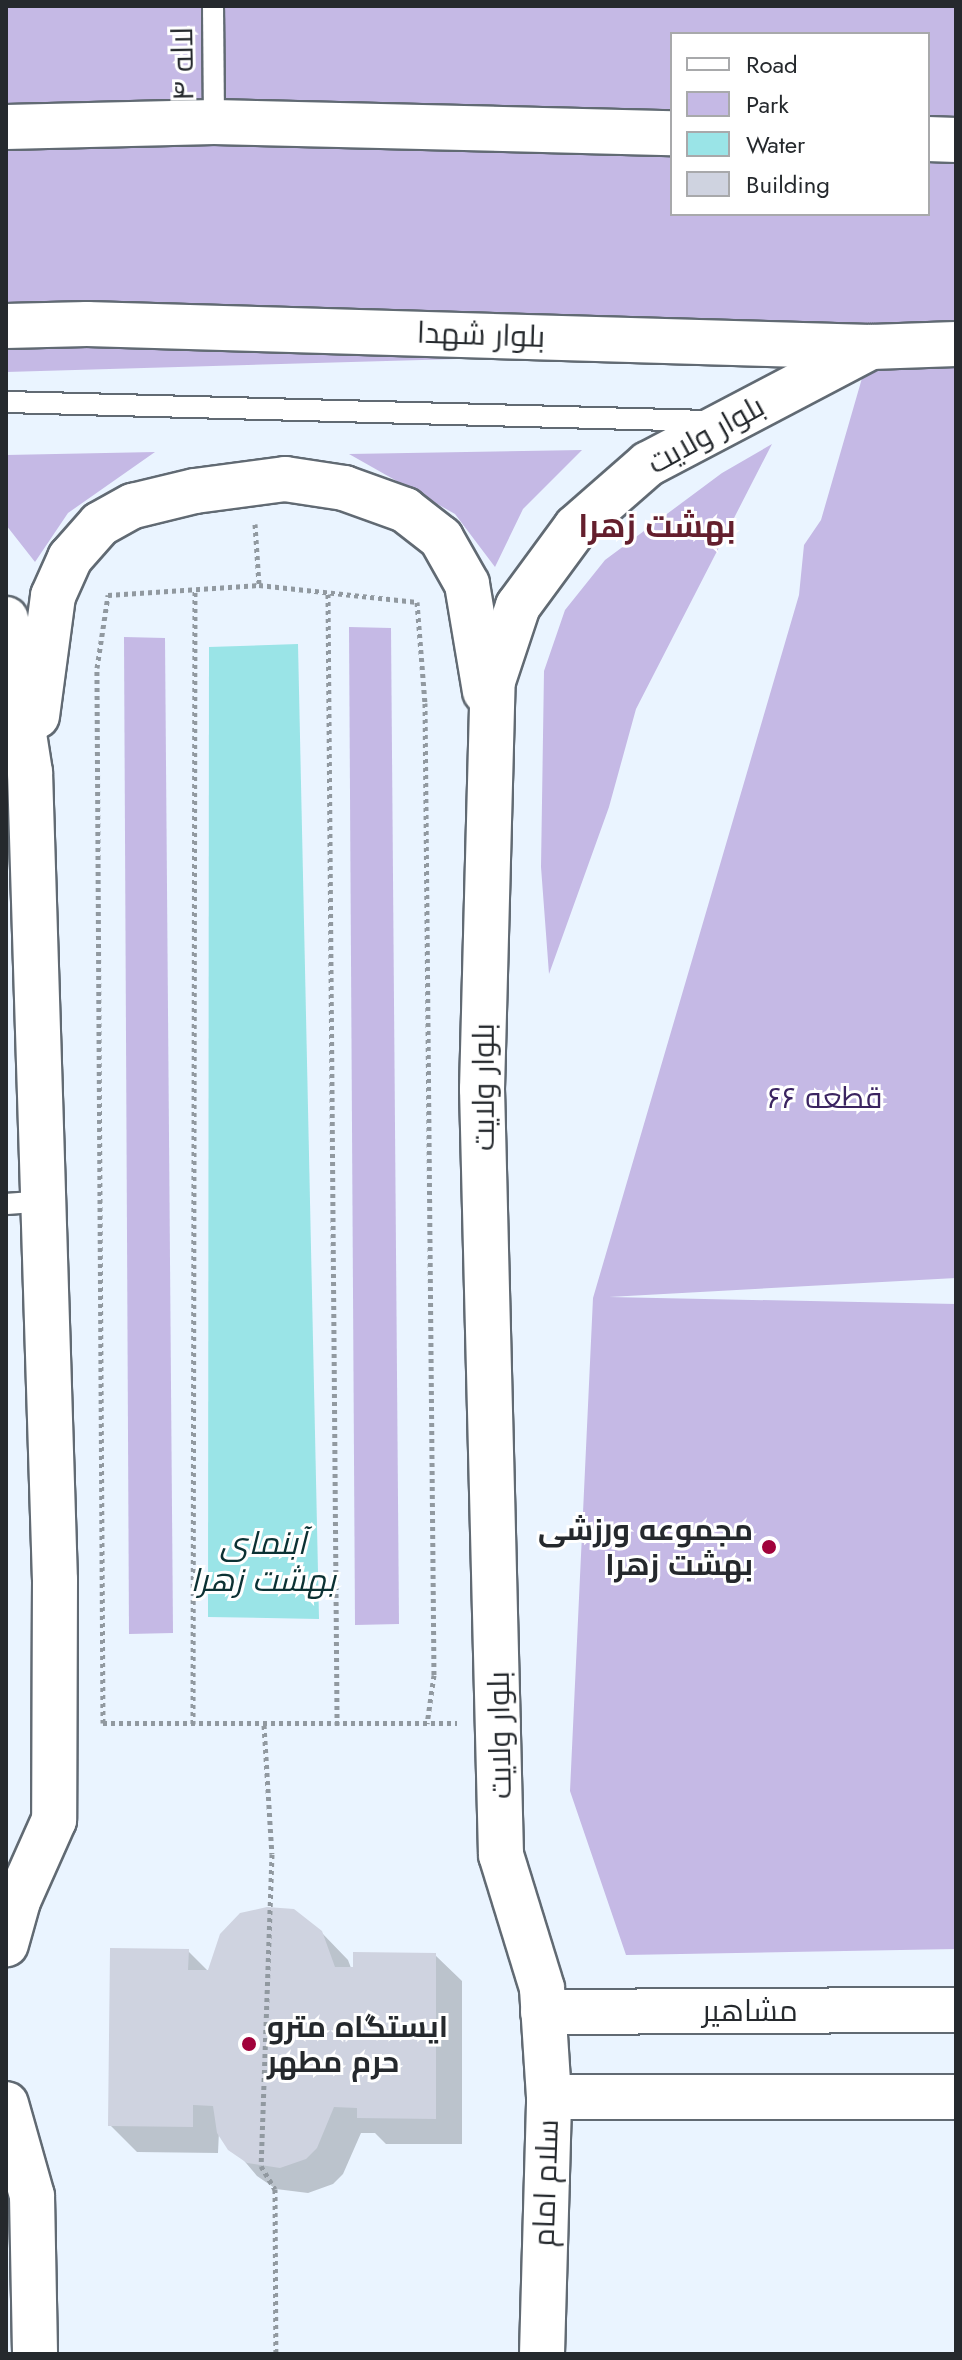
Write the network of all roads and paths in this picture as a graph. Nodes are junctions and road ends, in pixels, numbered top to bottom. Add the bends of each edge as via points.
1 (213, 6) edge
2 (214, 122) junction
3 (6, 127) edge
4 (670, 133) edge
5 (930, 139) edge
6 (956, 140) edge
7 (6, 326) edge
8 (956, 344) edge
9 (871, 347) junction
10 (6, 402) edge
11 (730, 421) junction
12 (252, 483) junction
13 (259, 585) junction
14 (195, 591) junction
15 (328, 593) junction
16 (6, 619) edge
17 (492, 729) junction
18 (30, 772) junction
19 (26, 1203) edge
20 (54, 1723) junction
21 (103, 1723) junction
22 (500, 1723) junction
23 (193, 1724) junction
24 (427, 1724) junction
25 (264, 1725) junction
26 (337, 1725) junction
27 (6, 1944) edge
28 (956, 2010) edge
29 (543, 2012) junction
30 (549, 2097) junction
31 (956, 2097) edge
32 (6, 2104) edge
33 (35, 2354) edge
34 (276, 2354) edge
35 (542, 2354) edge

1 - 2 lane, لاله ۴
2 - 3 street
2 - 4 street
5 - 6 street
7 - 9 street, بلوار شهدا
8 - 9 street, بلوار شهدا
9 - 11 street, بلوار ولایت
10 - 11 lane
11 - 17 street, بلوار ولایت via 648,464 576,527 518,606 493,681
12 - 13 path
12 - 17 street via 285,479 344,488 405,510 441,538 467,584
12 - 18 street via 133,506 100,524 70,558 53,596
13 - 14 path
13 - 15 path
14 - 21 path via 108,595 97,668
14 - 23 path
15 - 24 path via 417,602 425,703 434,1643
15 - 26 path
16 - 18 street
17 - 22 street, بلوار ولایت via 482,1089
18 - 19 street
19 - 20 street
20 - 21 path
20 - 27 street via 54,1820 18,1901
21 - 23 path
22 - 24 path
22 - 29 street, بلوار ولایت via 501,1855 542,1988
23 - 25 path
24 - 26 path
25 - 26 path
25 - 34 path via 272,1854 261,2166 275,2189
28 - 29 street, مشاهیر
29 - 30 street, سلام امام
30 - 31 street
30 - 35 street, سلام امام
32 - 33 street via 32,2196

